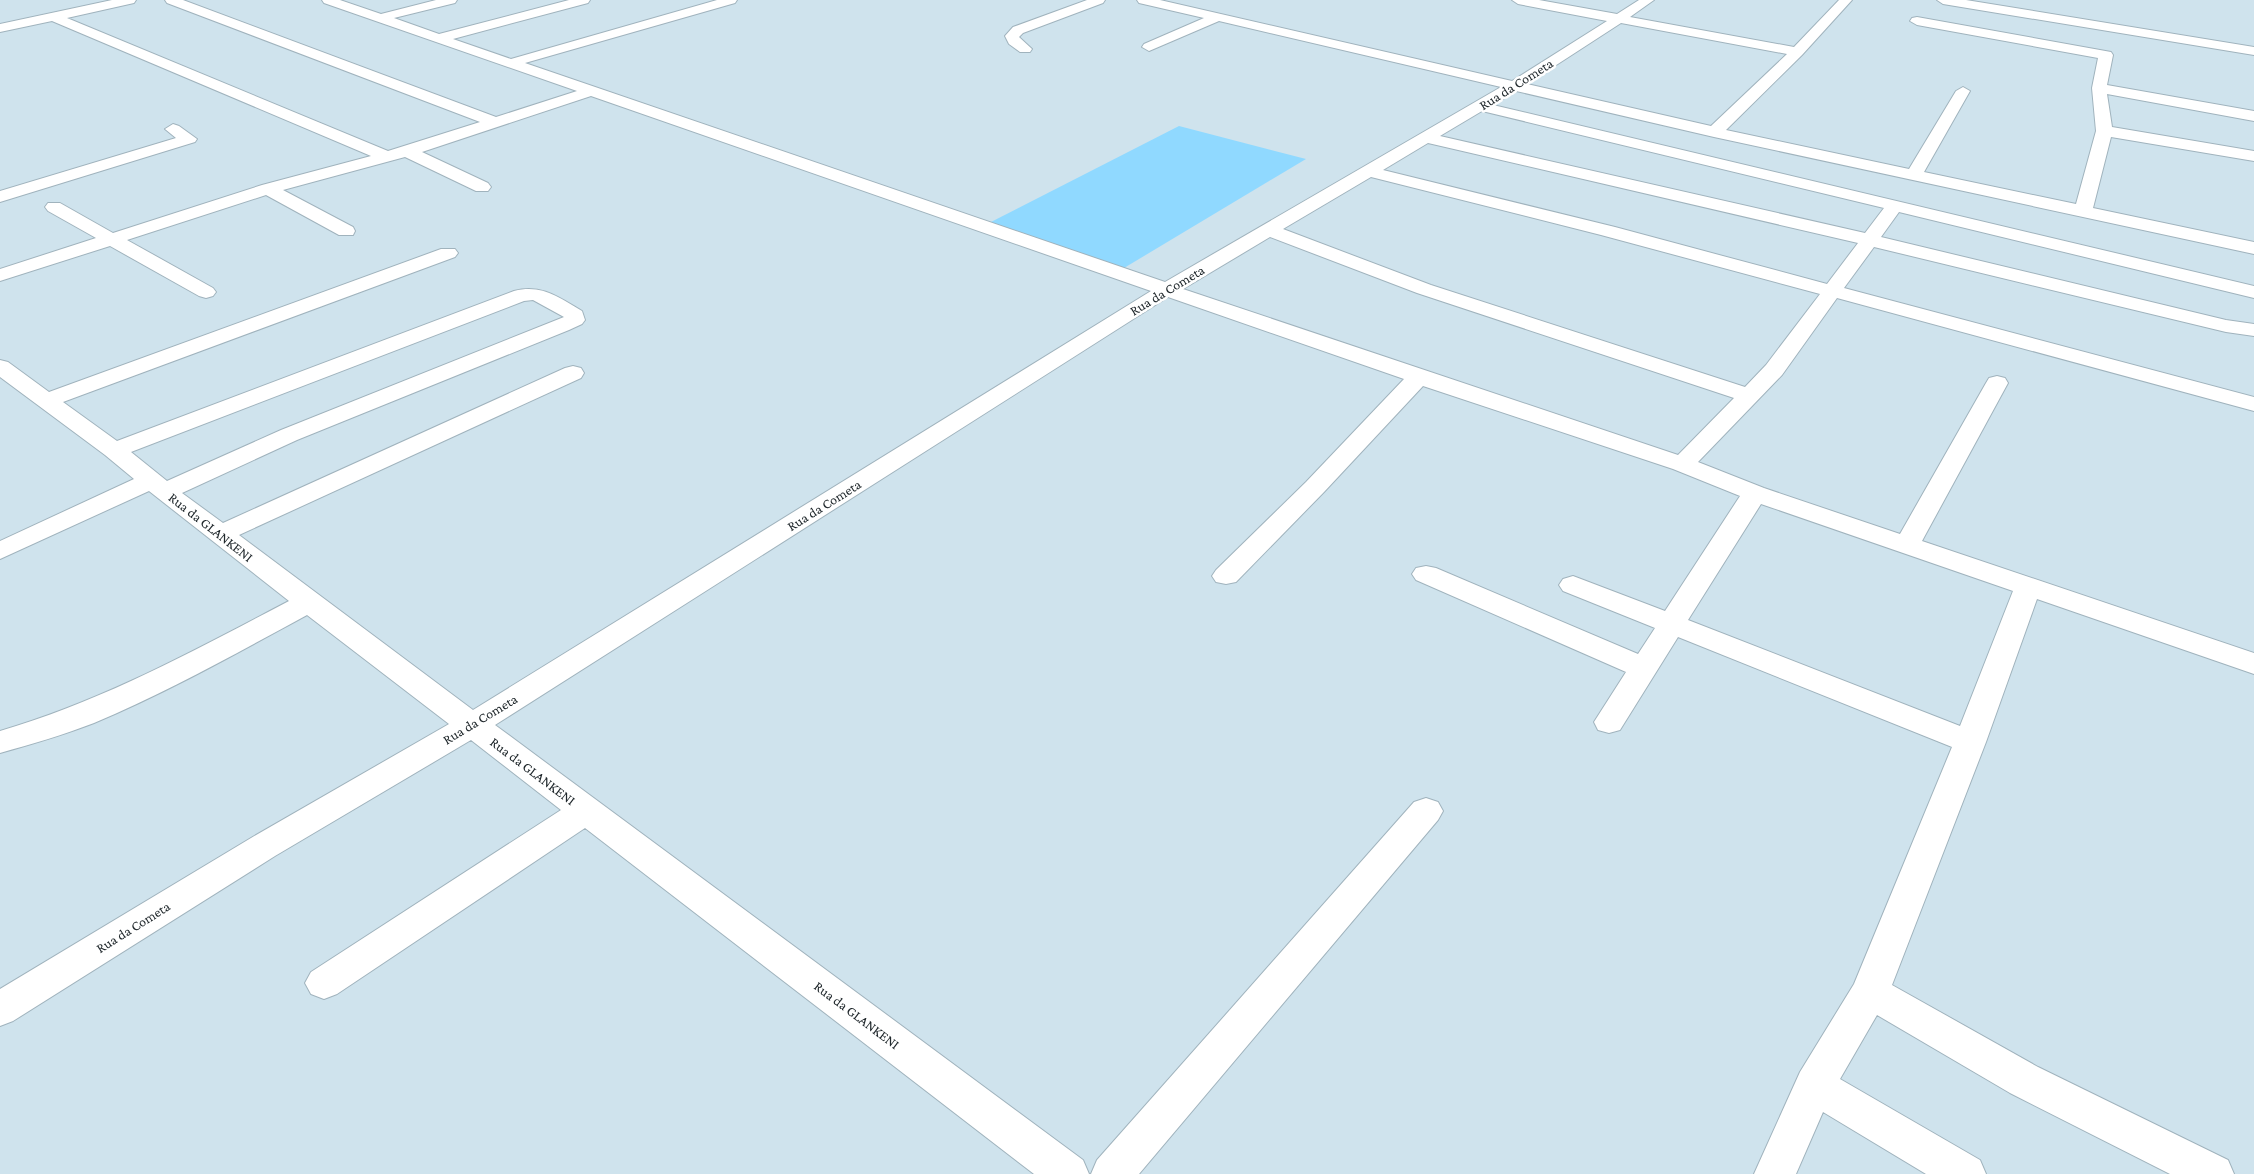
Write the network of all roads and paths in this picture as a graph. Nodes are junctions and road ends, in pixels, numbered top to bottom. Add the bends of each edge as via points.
1 (130, 0) edge
2 (172, 0) edge
3 (328, 0) edge
4 (450, 0) edge
5 (584, 0) edge
6 (728, 0) edge
7 (1099, 0) edge
8 (1143, 0) edge
9 (1518, 0) edge
10 (1648, 0) edge
11 (1846, 0) edge
12 (1935, 0) edge
13 (1943, 0) edge
14 (2034, 0) edge
15 (2068, 14) junction
16 (54, 16) junction
17 (1218, 17) junction
18 (380, 18) junction
19 (1617, 19) junction
20 (0, 28) edge
21 (440, 38) junction
22 (1150, 47) dead end
23 (1025, 49) dead end
24 (2254, 51) edge
25 (1797, 52) junction
26 (511, 63) junction
27 (1514, 86) junction
28 (2098, 88) junction
29 (592, 91) junction
30 (1963, 91) dead end
31 (1480, 106) junction
32 (2254, 116) edge
33 (494, 122) junction
34 (173, 129) dead end
35 (2104, 130) junction
36 (1714, 132) junction
37 (1428, 138) junction
38 (407, 151) junction
39 (2254, 156) edge
40 (388, 157) junction
41 (1370, 172) junction
42 (1914, 174) junction
43 (482, 186) dead end
44 (268, 189) junction
45 (0, 197) edge
46 (1894, 206) junction
47 (54, 207) dead end
48 (2083, 212) junction
49 (1268, 230) junction
50 (346, 232) dead end
51 (112, 238) junction
52 (1868, 240) junction
53 (2254, 248) edge
54 (448, 253) dead end
55 (0, 275) edge
56 (1166, 290) junction
57 (206, 292) dead end
58 (1832, 292) junction
59 (2254, 292) edge
60 (2254, 330) edge
61 (0, 367) edge
62 (572, 373) dead end
63 (1418, 377) junction
64 (1997, 383) dead end
65 (1750, 396) junction
66 (45, 401) junction
67 (2254, 404) edge
68 (114, 450) junction
69 (1682, 464) junction
70 (158, 486) junction
71 (1755, 493) junction
72 (220, 534) junction
73 (1907, 545) junction
74 (0, 551) edge
75 (1426, 574) dead end
76 (1226, 576) dead end
77 (1573, 585) dead end
78 (2028, 587) junction
79 (310, 602) junction
80 (1673, 622) junction
81 (2254, 664) edge
82 (1642, 666) junction
83 (1609, 722) dead end
84 (472, 726) junction
85 (0, 742) edge
86 (1970, 742) junction
87 (585, 811) junction
88 (1426, 811) dead end
89 (324, 984) dead end
90 (1870, 992) junction
91 (0, 1009) edge
92 (1814, 1085) junction
93 (1068, 1174) edge
94 (1112, 1174) edge
95 (1775, 1174) edge
96 (1965, 1174) edge
97 (2213, 1174) edge

1 - 16 street
2 - 33 street
3 - 18 street
4 - 18 street
5 - 21 street
6 - 26 street
7 - 23 street via 1018,30 1012,36 1014,42
8 - 17 street
9 - 19 street
10 - 19 street, Rua da Cometa
11 - 25 street
12 - 28 street via 1913,28 2106,55
13 - 15 street
14 - 15 street via 2037,11
15 - 24 street
16 - 20 street
16 - 40 street
17 - 22 street
17 - 27 street
18 - 21 street
19 - 25 street
19 - 27 street, Rua da Cometa
21 - 26 street
25 - 36 street
26 - 29 street
27 - 31 street, Rua da Cometa
27 - 36 street
28 - 32 street
28 - 35 street
29 - 33 street
29 - 56 street
30 - 42 street
31 - 37 street, Rua da Cometa
31 - 46 street
33 - 38 street
34 - 45 street via 189,139
35 - 39 street
35 - 48 street
36 - 42 street
37 - 41 street, Rua da Cometa
37 - 52 street
38 - 40 street
38 - 43 street
40 - 44 street
41 - 49 street, Rua da Cometa
41 - 58 street via 1608,231
42 - 48 street
44 - 50 street
44 - 51 street
46 - 52 street
46 - 59 street
47 - 51 street
48 - 53 street
49 - 56 street, Rua da Cometa
49 - 65 street via 1424,289
51 - 55 street
51 - 57 street
52 - 58 street
52 - 60 street
54 - 66 street
56 - 63 street
56 - 84 street, Rua da Cometa
58 - 65 street via 1774,370
58 - 67 street
61 - 66 street, Rua da GLANKENI
62 - 72 street
63 - 69 street
63 - 76 street
64 - 73 street
65 - 69 street
66 - 68 street, Rua da GLANKENI
68 - 70 street, Rua da GLANKENI
68 - 70 street via 521,295 537,294 576,314 575,320 562,326
69 - 71 street
70 - 72 street, Rua da GLANKENI
70 - 74 street
71 - 73 street
71 - 80 street
72 - 79 street, Rua da GLANKENI
73 - 78 street
75 - 82 street
77 - 80 street
78 - 81 street
78 - 86 street
79 - 84 street, Rua da GLANKENI
79 - 85 street via 136,694 76,720
80 - 82 street
80 - 86 street
82 - 83 street
84 - 87 street, Rua da GLANKENI
84 - 91 street, Rua da Cometa via 263,847
86 - 90 street
87 - 89 street
87 - 93 street, Rua da GLANKENI
88 - 94 street
90 - 92 street
90 - 97 street via 2024,1080
92 - 95 street
92 - 96 street

